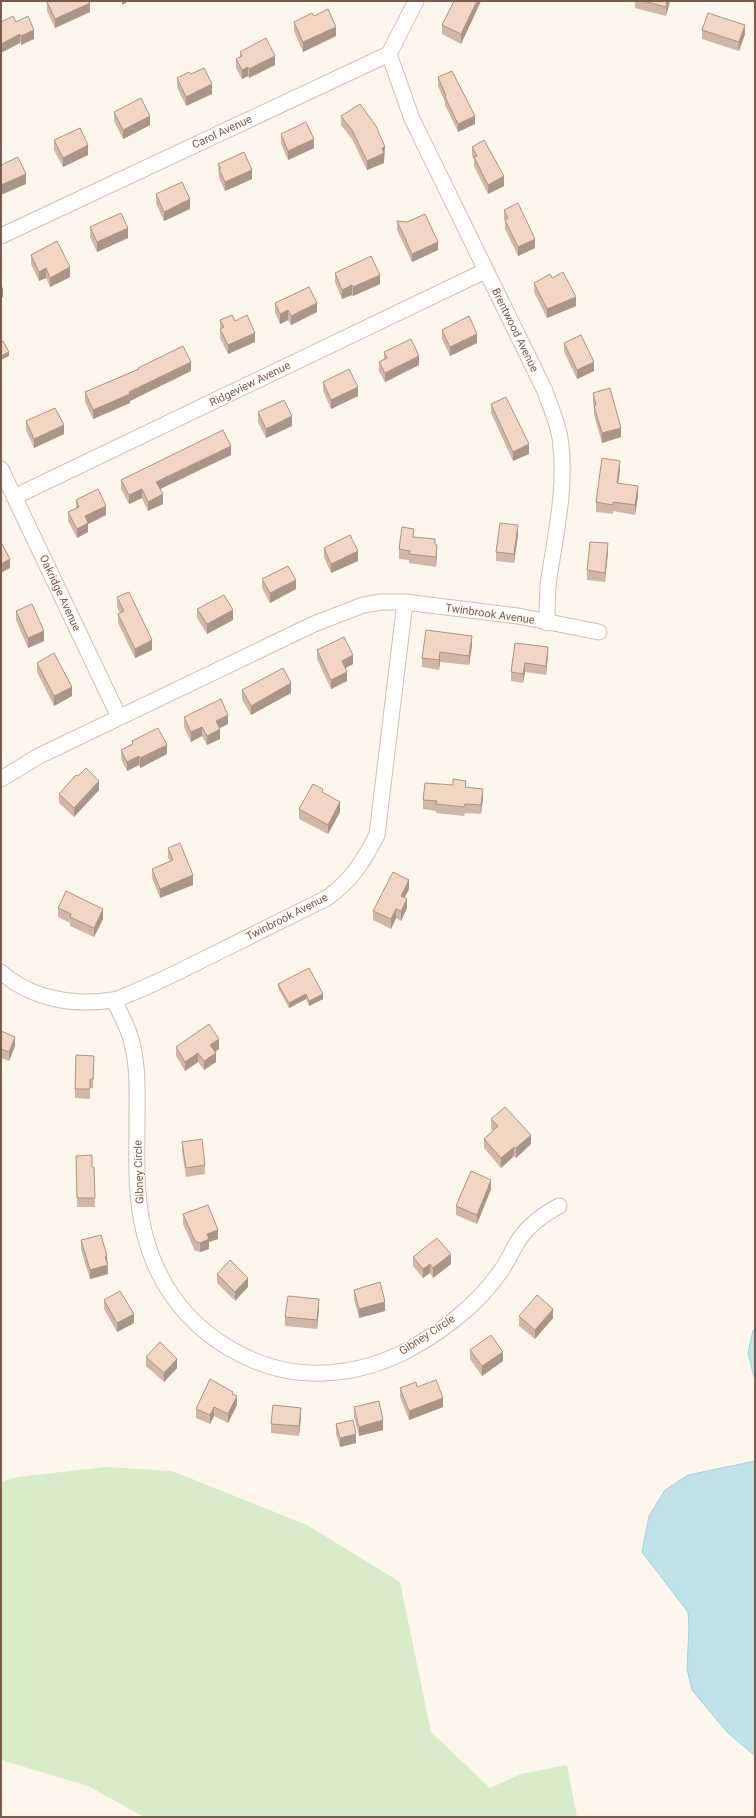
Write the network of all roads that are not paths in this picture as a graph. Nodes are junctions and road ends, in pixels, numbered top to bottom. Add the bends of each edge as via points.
1 (416, 1) edge
2 (389, 54) junction
3 (1, 236) edge
4 (485, 270) junction
5 (1, 469) edge
6 (14, 497) junction
7 (405, 602) junction
8 (547, 623) junction
9 (599, 632) dead end
10 (119, 717) junction
11 (1, 779) edge
12 (1, 972) edge
13 (114, 1000) junction
14 (559, 1206) dead end

1 - 2 street
2 - 3 street, Carol Avenue
2 - 4 street, Brentwood Avenue via 412,119
4 - 6 street, Ridgeview Avenue
4 - 8 street, Brentwood Avenue via 544,389 557,422 560,439 561,488 549,578
5 - 6 street, Oakridge Avenue
6 - 10 street, Oakridge Avenue
7 - 8 street, Twinbrook Avenue via 518,616
7 - 10 street, Twinbrook Avenue via 363,605 314,624
7 - 13 street, Twinbrook Avenue via 377,835 363,862 342,888 327,898 155,983
8 - 9 street, Twinbrook Avenue
10 - 11 street, Twinbrook Avenue via 39,756
12 - 13 street, Twinbrook Avenue via 28,991 46,997 99,1002
13 - 14 street, Gibney Circle via 130,1033 134,1053 138,1193 147,1244 157,1271 172,1296 212,1338 237,1353 270,1366 320,1373 356,1369 404,1352 440,1329 479,1297 499,1275 520,1238 530,1226

